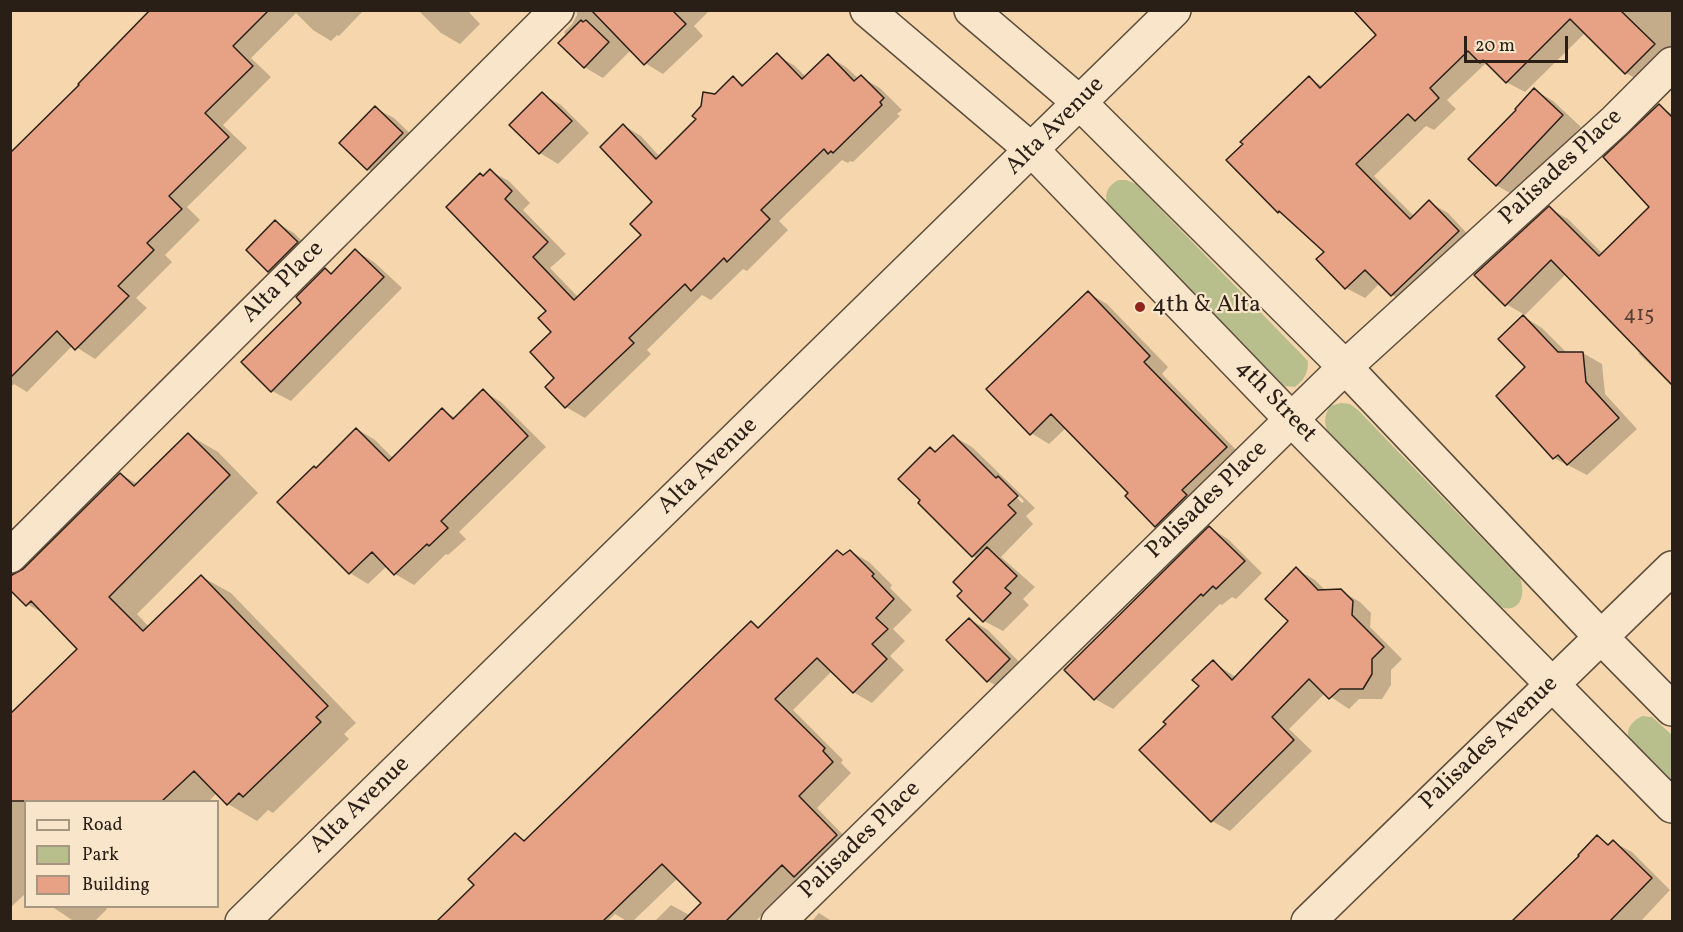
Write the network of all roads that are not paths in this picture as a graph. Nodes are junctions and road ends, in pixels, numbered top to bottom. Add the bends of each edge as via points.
1 (557, 10) edge
2 (867, 10) edge
3 (971, 10) edge
4 (1174, 10) edge
5 (1672, 64) edge
6 (1080, 103) junction
7 (1033, 151) junction
8 (1345, 367) junction
9 (1292, 420) junction
10 (10, 556) edge
11 (1672, 567) edge
12 (1601, 637) junction
13 (1552, 684) junction
14 (1672, 709) edge
15 (1672, 806) edge
16 (242, 921) edge
17 (778, 921) edge
18 (1308, 921) edge

1 - 10 street, Alta Place
2 - 7 street, 4th Street
3 - 6 street
4 - 6 street, Alta Avenue
5 - 8 street, Palisades Place via 1615,121
6 - 7 street, Alta Avenue
6 - 8 street
7 - 9 street, 4th Street
7 - 16 street, Alta Avenue
8 - 9 street, Palisades Place
8 - 12 street
9 - 13 street, 4th Street
9 - 17 street, Palisades Place
11 - 12 street, Palisades Avenue
12 - 13 street, Palisades Avenue
12 - 14 street
13 - 15 street, 4th Street
13 - 18 street, Palisades Avenue

